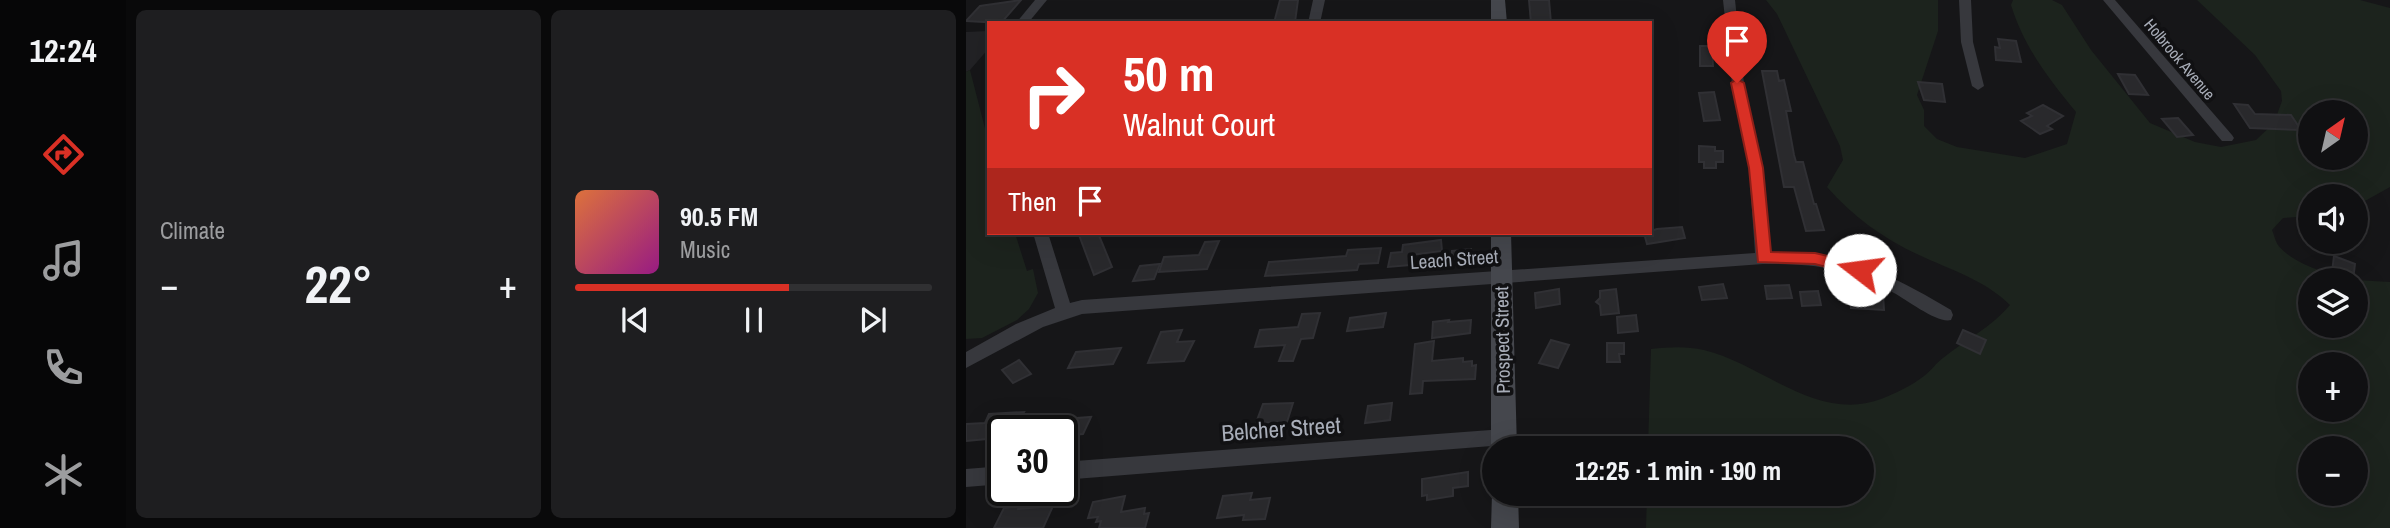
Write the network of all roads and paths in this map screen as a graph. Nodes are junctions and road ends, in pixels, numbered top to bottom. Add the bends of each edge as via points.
1 (1041, 0) edge
2 (1319, 0) edge
3 (1498, 0) edge
4 (1729, 0) edge
5 (1965, 0) edge
6 (2109, 0) edge
7 (1024, 21) edge
8 (1314, 21) edge
9 (1499, 21) edge
10 (1978, 86) dead end
11 (2227, 138) dead end
12 (1041, 235) edge
13 (1501, 235) edge
14 (1763, 258) junction
15 (1502, 277) junction
16 (1063, 311) junction
17 (1945, 315) dead end
18 (966, 361) edge
19 (1504, 436) edge
20 (1482, 443) edge
21 (1078, 470) edge
22 (987, 476) edge
23 (966, 478) edge
24 (1504, 506) edge
25 (1505, 528) edge

1 - 7 street
2 - 8 street
3 - 9 street
4 - 14 street via 1739,93 1756,168
5 - 10 street via 1967,43
6 - 11 street, Holbrook Avenue
12 - 16 street
13 - 15 street, Prospect Street
14 - 15 street, Leach Street
14 - 17 street, Leach Street via 1815,258 1846,265 1874,274
15 - 16 street, Leach Street
15 - 19 street, Prospect Street
16 - 18 street, Leach Street
20 - 21 street, Belcher Street
22 - 23 street
24 - 25 street

